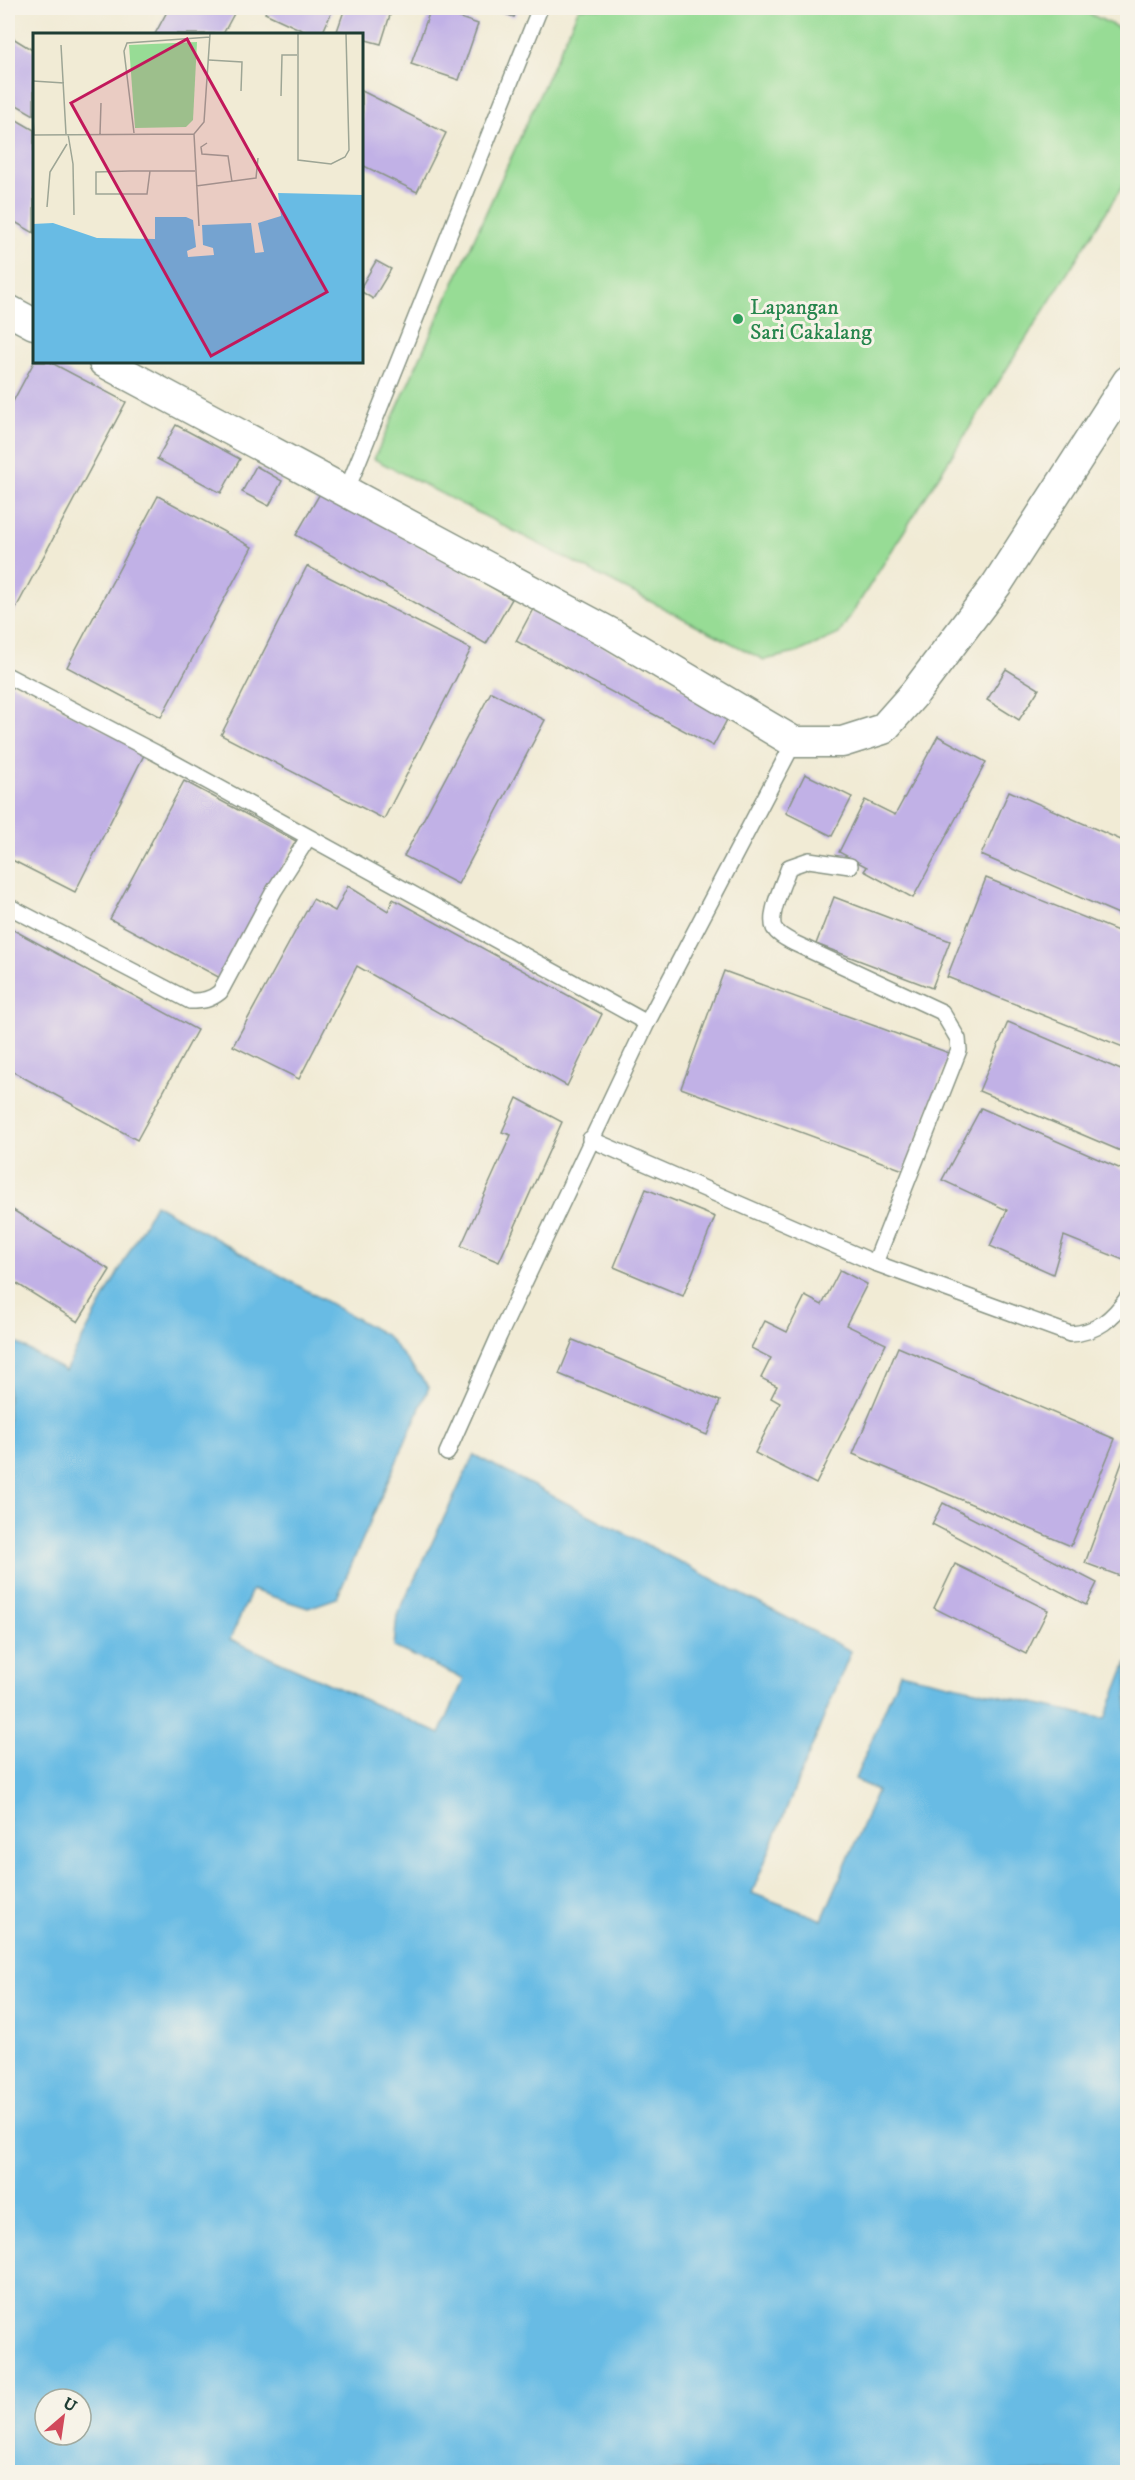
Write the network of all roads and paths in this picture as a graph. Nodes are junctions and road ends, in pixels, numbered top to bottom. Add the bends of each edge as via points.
1 (540, 8) edge
2 (8, 310) edge
3 (33, 323) edge
4 (106, 363) edge
5 (1128, 381) edge
6 (346, 492) junction
7 (8, 676) edge
8 (794, 742) junction
9 (308, 837) junction
10 (850, 866) dead end
11 (8, 906) edge
12 (647, 1023) junction
13 (590, 1139) junction
14 (875, 1263) junction
15 (1128, 1296) edge
16 (447, 1453) dead end

1 - 6 lane
2 - 3 street
4 - 6 street
5 - 8 street via 997,584 883,729 842,742
6 - 8 street via 612,634
7 - 9 lane
8 - 12 lane
9 - 11 lane via 220,992 204,1001 190,1001
9 - 12 lane
10 - 14 lane via 809,860 789,867 773,913 773,927 794,943 942,1012 955,1032 959,1050
12 - 13 lane
13 - 14 lane
13 - 16 lane
14 - 15 lane via 1070,1334 1086,1334 1103,1324

